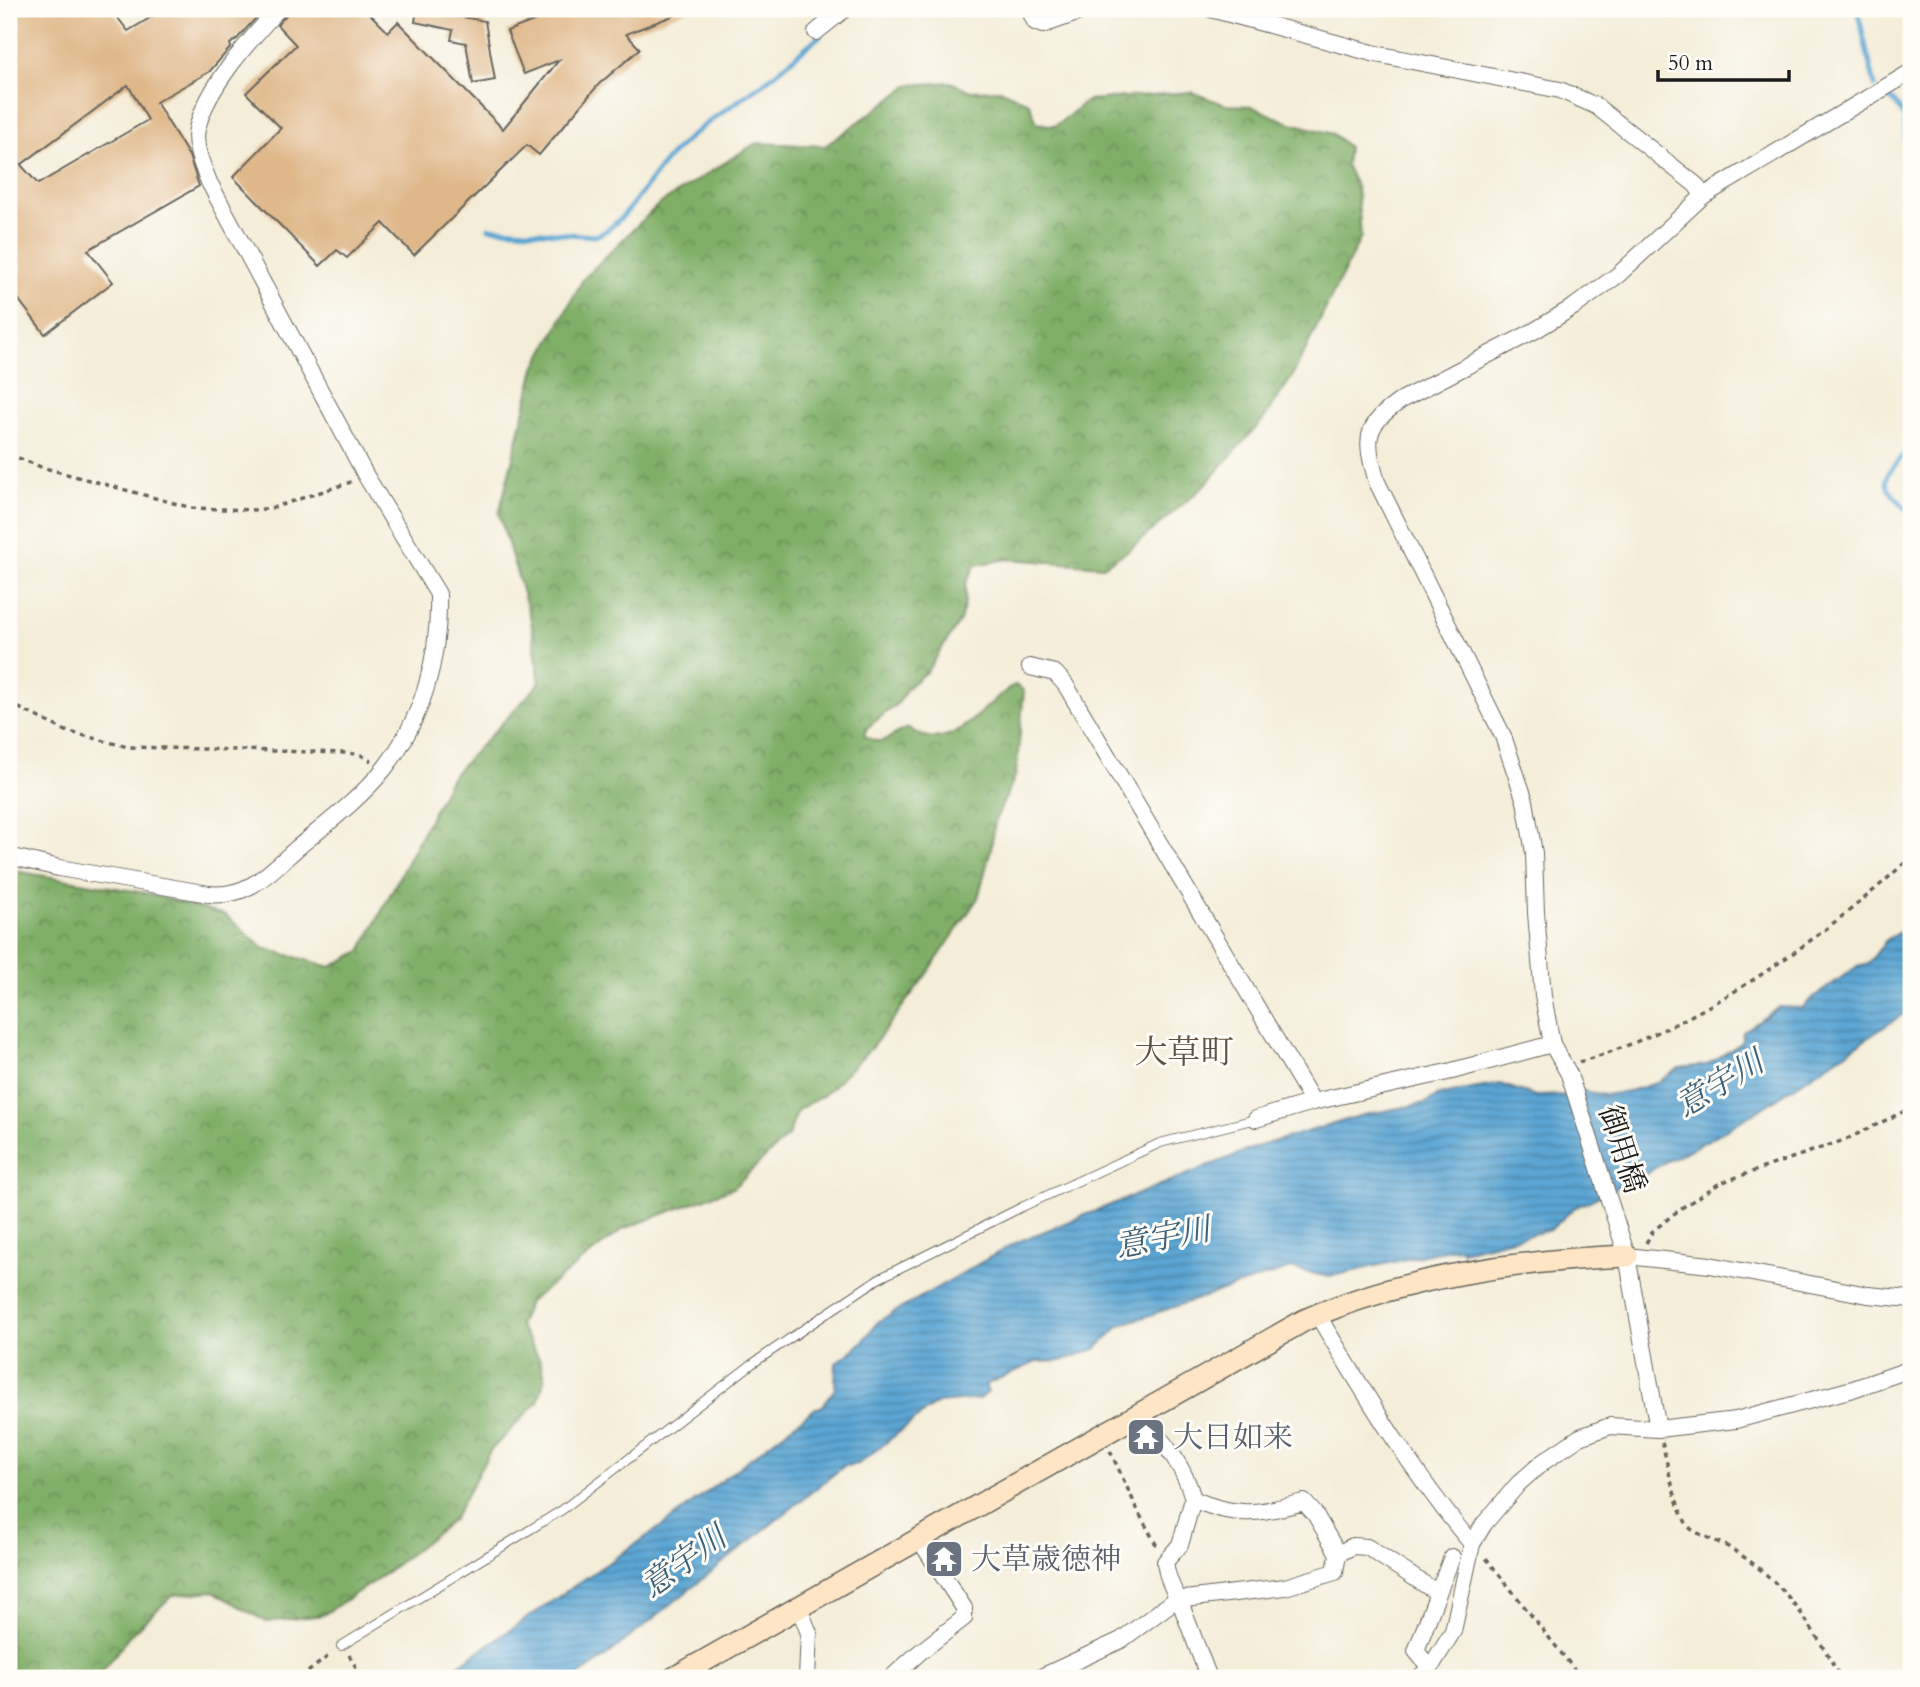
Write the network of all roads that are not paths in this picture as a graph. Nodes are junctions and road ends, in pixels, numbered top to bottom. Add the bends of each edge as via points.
1 (278, 9) edge
2 (845, 9) edge
3 (1028, 9) edge
4 (1088, 9) edge
5 (1211, 9) edge
6 (816, 32) dead end
7 (1911, 72) edge
8 (1703, 196) junction
9 (1030, 667) dead end
10 (9, 856) edge
11 (1552, 1044) junction
12 (1313, 1102) junction
13 (1256, 1119) joint
14 (1631, 1251) junction
15 (1911, 1299) edge
16 (1317, 1314) junction
17 (1911, 1369) edge
18 (1139, 1413) junction
19 (1658, 1429) junction
20 (1193, 1499) junction
21 (919, 1539) junction
22 (1472, 1544) junction
23 (1338, 1553) junction
24 (1452, 1557) dead end
25 (1438, 1592) junction
26 (1178, 1598) junction
27 (799, 1608) junction
28 (341, 1646) road end
29 (1424, 1673) edge
30 (674, 1678) edge
31 (807, 1678) edge
32 (891, 1678) edge
33 (1039, 1678) edge
34 (1209, 1678) edge

1 - 10 street via 235,57 208,102 196,131 200,156 209,182 366,476 438,593 429,684 408,736 383,771 250,888 224,896
2 - 6 street
3 - 4 street via 1035,22 1043,25
5 - 8 street via 1376,54 1560,90 1597,106 1696,185
7 - 8 street
8 - 11 street, 御用橋 via 1618,275 1575,306 1403,399 1371,427 1370,457 1377,482 1503,736 1525,801
9 - 12 street via 1055,673 1065,684
11 - 12 street
11 - 14 street, 御用橋 via 1567,1070
12 - 13 street
13 - 28 lane via 1160,1143 878,1279 752,1364 562,1510
14 - 15 street
14 - 16 street via 1490,1269 1362,1298
14 - 19 street, 御用橋
16 - 18 street
16 - 22 street via 1396,1444
17 - 19 street via 1737,1420
18 - 20 street via 1188,1478
18 - 21 street
19 - 22 street via 1611,1426 1580,1437 1519,1483
20 - 23 street via 1211,1507 1257,1513 1304,1502
20 - 26 street via 1180,1545 1166,1562
21 - 27 street
21 - 32 street via 964,1608 964,1618
22 - 29 street via 1453,1631
23 - 25 street via 1353,1546 1367,1547
23 - 26 street via 1335,1572 1285,1587
24 - 25 street
25 - 29 street via 1416,1651
26 - 33 street via 1121,1640
26 - 34 street
27 - 30 street
27 - 31 street via 809,1633

